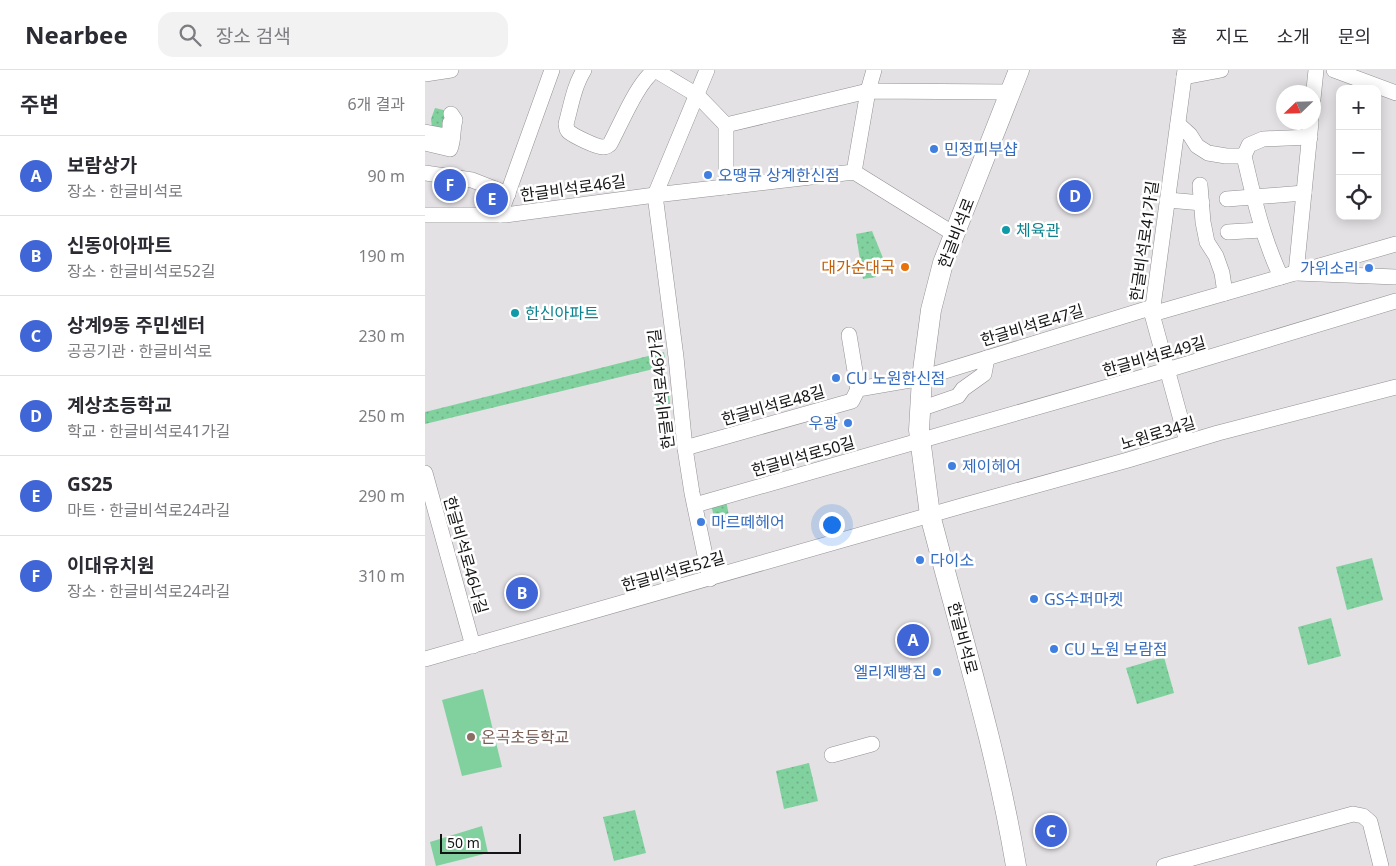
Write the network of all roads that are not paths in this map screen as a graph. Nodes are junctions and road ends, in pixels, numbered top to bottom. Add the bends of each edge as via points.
1 (451, 70) edge
2 (552, 70) edge
3 (584, 70) edge
4 (655, 70) edge
5 (707, 70) edge
6 (874, 70) edge
7 (1019, 70) edge
8 (1221, 70) edge
9 (1316, 70) edge
10 (1334, 70) edge
11 (1185, 73) edge
12 (425, 74) edge
13 (1356, 74) edge
14 (1314, 85) edge
15 (868, 91) junction
16 (1011, 92) junction
17 (1396, 93) edge
18 (697, 94) junction
19 (1178, 124) junction
20 (725, 125) junction
21 (1311, 130) edge
22 (425, 132) edge
23 (425, 143) edge
24 (1244, 156) junction
25 (854, 172) junction
26 (425, 173) edge
27 (1200, 185) dead end
28 (726, 187) junction
29 (1304, 192) junction
30 (508, 194) junction
31 (655, 195) junction
32 (1253, 196) junction
33 (1227, 199) dead end
34 (1167, 200) junction
35 (1202, 203) junction
36 (425, 215) edge
37 (500, 215) junction
38 (1262, 230) junction
39 (1228, 232) dead end
40 (954, 234) junction
41 (1396, 244) edge
42 (1296, 273) junction
43 (1281, 277) junction
44 (1396, 277) edge
45 (1225, 293) junction
46 (1396, 301) edge
47 (1152, 310) junction
48 (849, 335) dead end
49 (987, 358) junction
50 (1167, 370) junction
51 (922, 378) junction
52 (1396, 386) edge
53 (858, 389) junction
54 (920, 409) junction
55 (921, 441) junction
56 (1187, 442) junction
57 (685, 448) junction
58 (425, 473) edge
59 (695, 505) junction
60 (931, 515) junction
61 (710, 579) junction
62 (473, 646) junction
63 (425, 660) edge
64 (872, 744) dead end
65 (832, 755) dead end
66 (1016, 866) edge
67 (1164, 866) edge
68 (1381, 866) edge

1 - 12 street
2 - 30 street
3 - 4 street via 579,77 567,128 576,136 604,147 610,144 641,84
4 - 18 street
5 - 18 street
6 - 15 street
7 - 16 main road, 한글비석로
8 - 11 street
9 - 14 street
10 - 13 street
11 - 19 street, 한글비석로41가길
13 - 17 street
15 - 16 street
15 - 20 street
15 - 25 street
16 - 40 main road, 한글비석로
18 - 20 street
18 - 31 street
19 - 24 street via 1197,146 1208,153
19 - 34 street, 한글비석로41가길
20 - 28 street
21 - 24 street via 1249,144
21 - 29 street
22 - 23 street via 446,136 450,130 451,114 455,120 450,149
24 - 32 street
25 - 28 street, 한글비석로46길
25 - 40 street
26 - 30 street via 472,180
27 - 35 street
28 - 31 street, 한글비석로46길
29 - 32 street
29 - 42 street
30 - 37 street
31 - 37 street, 한글비석로46길
31 - 57 street, 한글비석로46가길
32 - 33 street
32 - 38 street
34 - 35 street
34 - 47 street, 한글비석로41가길
35 - 45 street via 1207,242 1216,256
36 - 37 street, 한글비석로46길
38 - 39 street
38 - 43 street
40 - 51 main road, 한글비석로 via 931,310
41 - 42 street, 한글비석로47길
42 - 43 street, 한글비석로47길
42 - 44 street, 한글비석로47길
43 - 45 street, 한글비석로47길
45 - 47 street, 한글비석로47길
46 - 50 street, 한글비석로49길
47 - 49 street, 한글비석로47길
47 - 50 street, 한글비석로41가길
48 - 53 street
49 - 51 street, 한글비석로47길
49 - 54 street via 984,374 958,396
50 - 55 street, 한글비석로49길
50 - 56 street, 한글비석로41가길
51 - 53 street
51 - 54 main road, 한글비석로
52 - 56 street, 노원로34길
53 - 57 street, 한글비석로48길 via 852,401
54 - 55 main road, 한글비석로
55 - 59 street, 한글비석로50길
55 - 60 main road, 한글비석로
56 - 60 street, 노원로34길
57 - 59 street, 한글비석로46가길
58 - 62 street, 한글비석로46나길
59 - 61 street, 한글비석로46가길
60 - 61 street, 한글비석로52길
60 - 66 main road, 한글비석로 via 1005,806
61 - 62 street, 한글비석로52길
62 - 63 street, 한글비석로52길
64 - 65 street
67 - 68 street via 1353,814 1370,822

